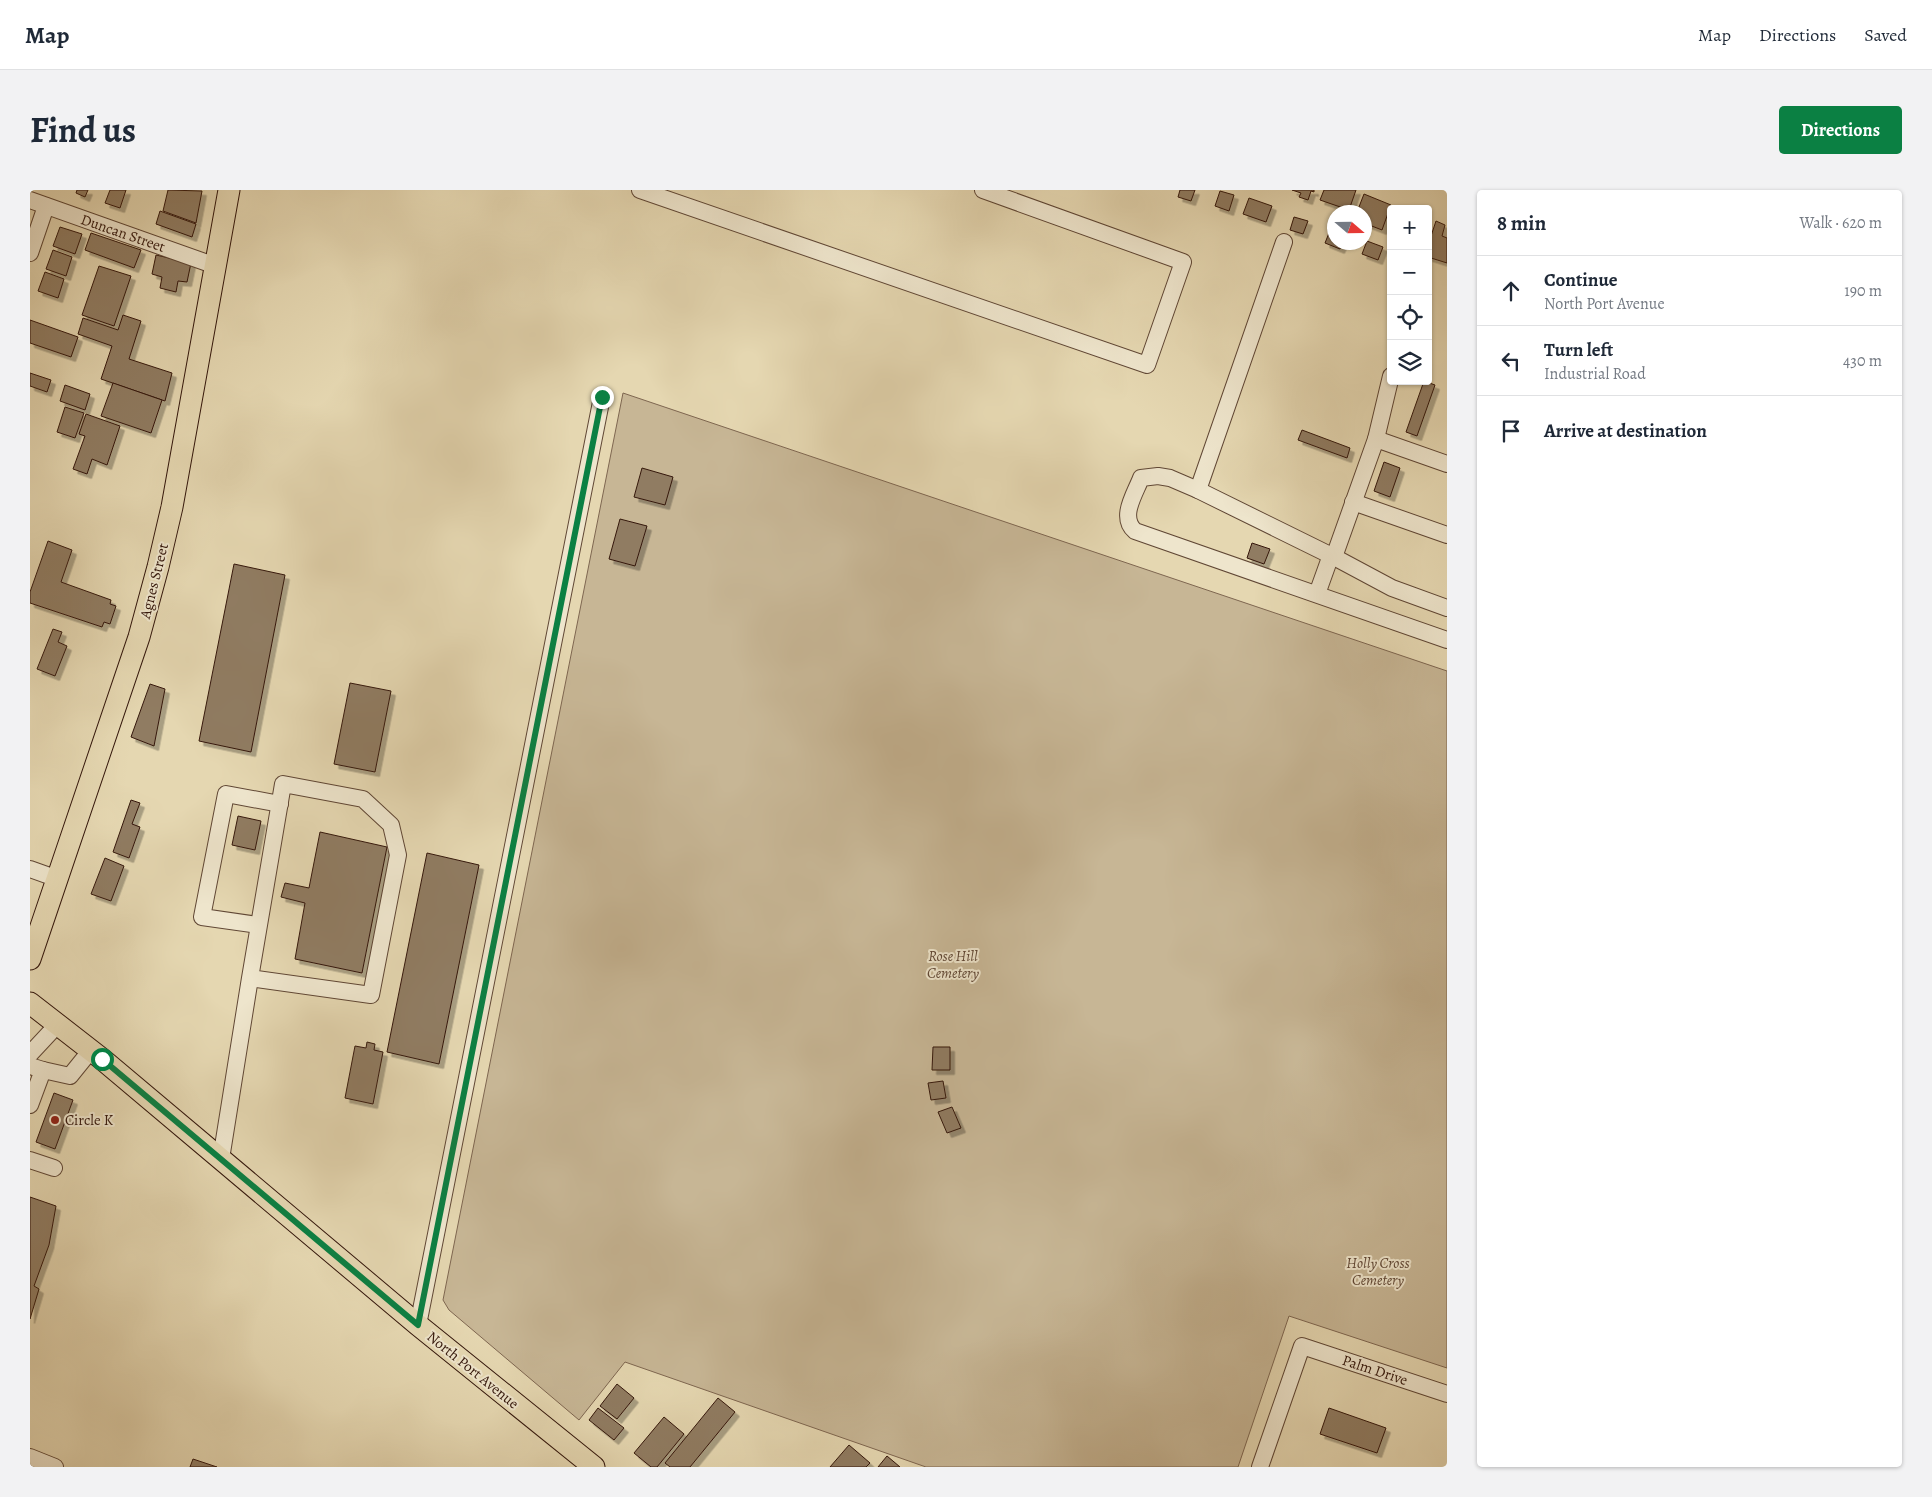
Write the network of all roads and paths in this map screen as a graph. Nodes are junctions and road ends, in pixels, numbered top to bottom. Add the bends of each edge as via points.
1 (229, 190) edge
2 (640, 190) edge
3 (983, 190) edge
4 (30, 200) edge
5 (46, 206) junction
6 (1284, 242) dead end
7 (30, 253) edge
8 (216, 266) junction
9 (1389, 385) edge
10 (602, 397) dead end
11 (1376, 439) junction
12 (1447, 464) edge
13 (1198, 490) junction
14 (1353, 502) junction
15 (1447, 535) edge
16 (1332, 556) junction
17 (1317, 594) junction
18 (1447, 608) edge
19 (1447, 640) edge
20 (280, 804) junction
21 (30, 869) edge
22 (58, 879) junction
23 (258, 925) junction
24 (30, 959) edge
25 (250, 978) junction
26 (30, 1003) edge
27 (58, 1024) junction
28 (91, 1050) junction
29 (30, 1054) edge
30 (37, 1068) edge
31 (31, 1102) edge
32 (221, 1159) junction
33 (30, 1160) edge
34 (54, 1168) dead end
35 (418, 1325) junction
36 (1447, 1394) edge
37 (30, 1457) edge
38 (55, 1467) edge
39 (594, 1467) edge
40 (1260, 1467) edge

1 - 8 main road, Agnes Street
2 - 3 street via 1148,365 1183,262
4 - 5 street, Duncan Street
5 - 7 street
5 - 8 street, Duncan Street
6 - 13 street
8 - 22 main road, Agnes Street via 158,567 139,637
9 - 11 street
10 - 35 street
11 - 12 street
11 - 14 street
13 - 16 street
13 - 17 street via 1170,478 1141,478 1127,516 1128,523 1134,531
14 - 15 street
14 - 16 street
16 - 17 street
16 - 18 street via 1392,588
17 - 19 street
20 - 23 street
20 - 23 street via 226,794 202,917
20 - 25 street via 283,784 363,799 391,825 398,855 371,995
21 - 22 street
22 - 24 main road, Agnes Street
23 - 25 street
25 - 32 street
26 - 27 main road, North Port Avenue
27 - 28 main road, North Port Avenue
27 - 29 street
28 - 30 street via 70,1076
28 - 32 main road, North Port Avenue
30 - 31 street
32 - 35 main road, North Port Avenue
33 - 34 street
35 - 39 main road, North Port Avenue
36 - 40 street, Palm Drive via 1302,1346
37 - 38 street

